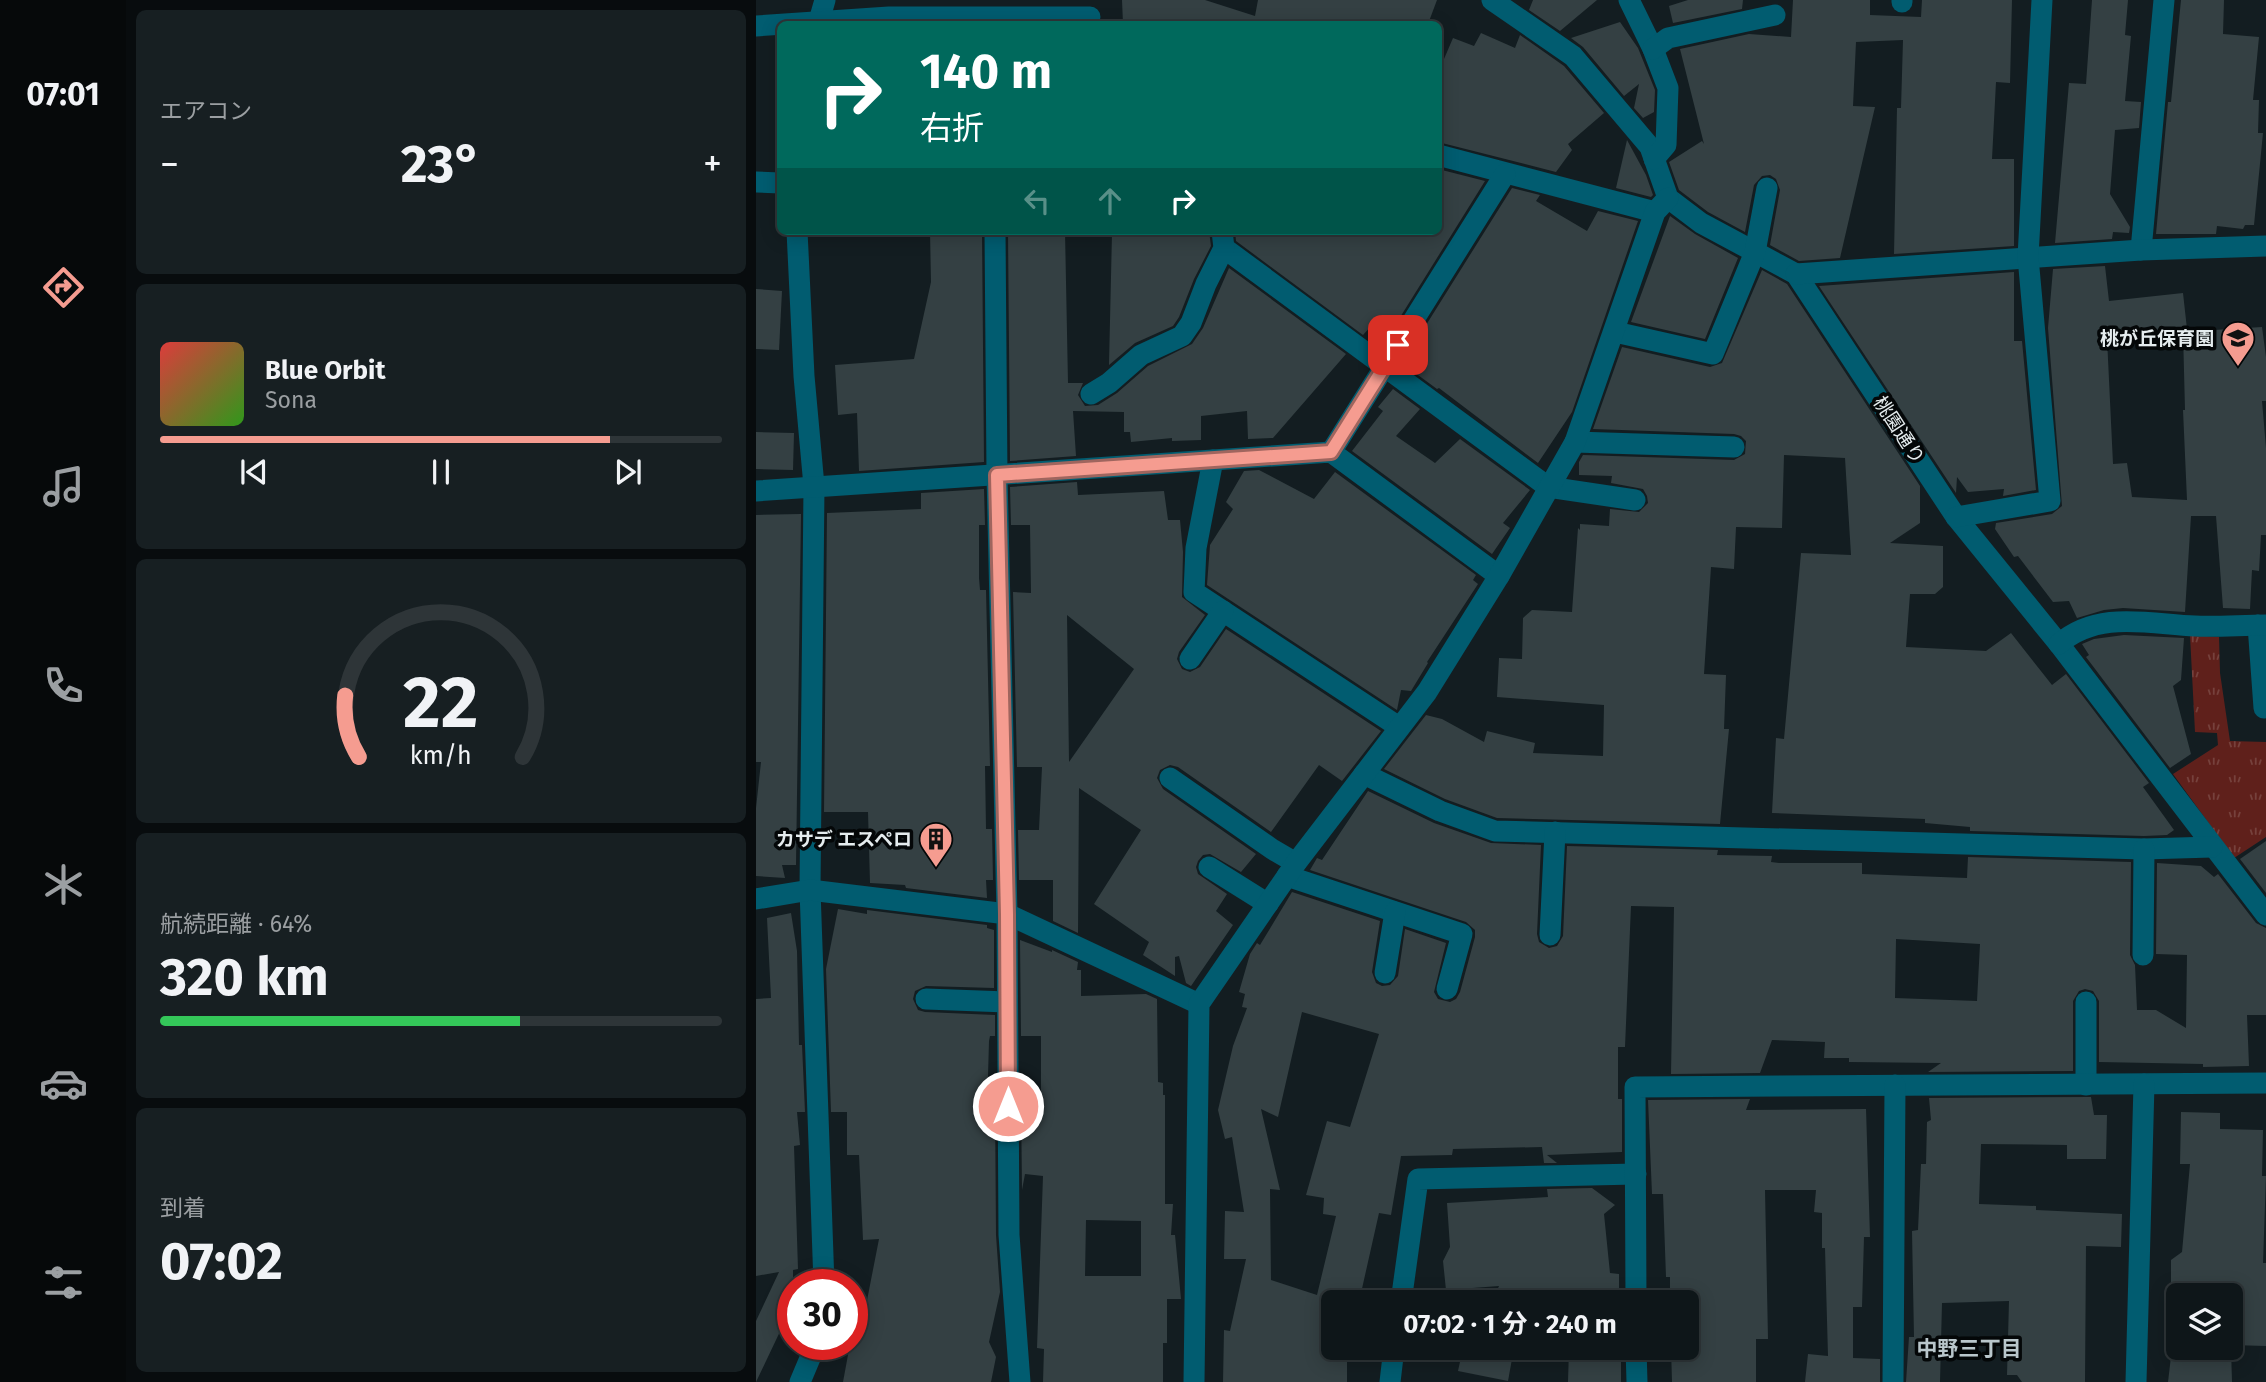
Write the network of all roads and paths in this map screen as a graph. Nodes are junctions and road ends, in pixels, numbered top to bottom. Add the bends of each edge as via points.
1 (825, 0) edge
2 (1492, 0) edge
3 (1629, 0) edge
4 (2042, 0) edge
5 (2164, 0) edge
6 (1775, 15) dead end
7 (1090, 17) dead end
8 (819, 21) joint
9 (777, 24) edge
10 (756, 26) edge
11 (1653, 49) junction
12 (1442, 156) edge
13 (1654, 159) junction
14 (1505, 174) junction
15 (756, 182) edge
16 (777, 183) edge
17 (1767, 187) dead end
18 (1662, 205) junction
19 (797, 235) edge
20 (995, 235) edge
21 (1223, 239) edge
22 (2266, 245) edge
23 (2141, 250) junction
24 (1755, 252) junction
25 (2028, 257) junction
26 (1796, 274) junction
27 (1615, 332) junction
28 (1385, 366) junction
29 (1091, 394) dead end
30 (1575, 442) junction
31 (1734, 447) dead end
32 (1331, 452) junction
33 (1213, 460) junction
34 (997, 475) junction
35 (814, 486) junction
36 (1548, 486) junction
37 (756, 491) edge
38 (1635, 500) dead end
39 (1956, 517) junction
40 (1499, 576) junction
41 (1223, 611) junction
42 (2262, 625) edge
43 (2059, 644) junction
44 (1190, 659) dead end
45 (2264, 708) edge
46 (1399, 727) junction
47 (1364, 775) junction
48 (1170, 778) dead end
49 (1555, 832) junction
50 (2212, 847) junction
51 (2144, 849) junction
52 (1209, 867) dead end
53 (1292, 869) junction
54 (810, 890) junction
55 (756, 900) edge
56 (1268, 904) junction
57 (1395, 912) junction
58 (1007, 914) junction
59 (2266, 915) edge
60 (1550, 935) dead end
61 (2143, 955) dead end
62 (1385, 973) dead end
63 (1447, 989) dead end
64 (926, 999) dead end
65 (1007, 1002) junction
66 (2086, 1002) dead end
67 (1199, 1004) junction
68 (2266, 1083) edge
69 (2086, 1084) junction
70 (2144, 1084) junction
71 (1895, 1085) junction
72 (1636, 1174) junction
73 (823, 1269) edge
74 (1403, 1290) edge
75 (1636, 1290) edge
76 (809, 1360) edge
77 (1393, 1360) edge
78 (1636, 1360) edge
79 (800, 1382) edge
80 (1020, 1382) edge
81 (1194, 1382) edge
82 (1390, 1382) edge
83 (1637, 1382) edge
84 (1893, 1382) edge
85 (2136, 1382) edge

1 - 8 street
2 - 13 street via 1573,57 1650,147
3 - 11 street
4 - 25 street
5 - 23 street
6 - 11 street via 1668,38
7 - 8 street
9 - 10 street
11 - 13 street via 1668,88 1666,145
12 - 14 street
13 - 18 street
14 - 18 street
14 - 28 street
15 - 16 street
17 - 24 street
18 - 24 street, 桃園通り
18 - 27 street
19 - 35 street
20 - 34 street
21 - 28 street
21 - 29 street via 1182,336 1141,355
22 - 23 street
23 - 25 street
24 - 26 street, 桃園通り
24 - 27 street via 1713,354
25 - 26 street
25 - 39 street via 2050,501
26 - 39 street, 桃園通り
27 - 30 street
28 - 32 street
28 - 36 street
30 - 31 street
30 - 36 street
32 - 33 street
32 - 40 street
33 - 34 street
33 - 41 street via 1196,548 1194,592
34 - 35 street
34 - 58 street
35 - 37 street
35 - 54 street
36 - 38 street
36 - 40 street
39 - 43 street, 桃園通り
40 - 46 street via 1427,692
41 - 44 street
41 - 46 street
42 - 43 street via 2121,620 2094,625
42 - 45 street
43 - 50 street, 桃園通り
46 - 47 street
47 - 49 street via 1495,831
47 - 53 street
48 - 53 street via 1272,849
49 - 51 street
49 - 60 street
50 - 51 street
50 - 59 street, 桃園通り
51 - 61 street
52 - 56 street
53 - 56 street
53 - 57 street
54 - 55 street
54 - 58 street
54 - 73 street
56 - 67 street
57 - 62 street
57 - 63 street via 1462,934
58 - 65 street
58 - 67 street
64 - 65 street
65 - 80 street via 1009,1236
66 - 69 street
67 - 81 street
68 - 70 street
69 - 70 street
69 - 71 street
70 - 85 street
71 - 72 street via 1635,1087
71 - 84 street
72 - 74 street via 1418,1179
72 - 75 street
76 - 79 street
77 - 82 street
78 - 83 street

